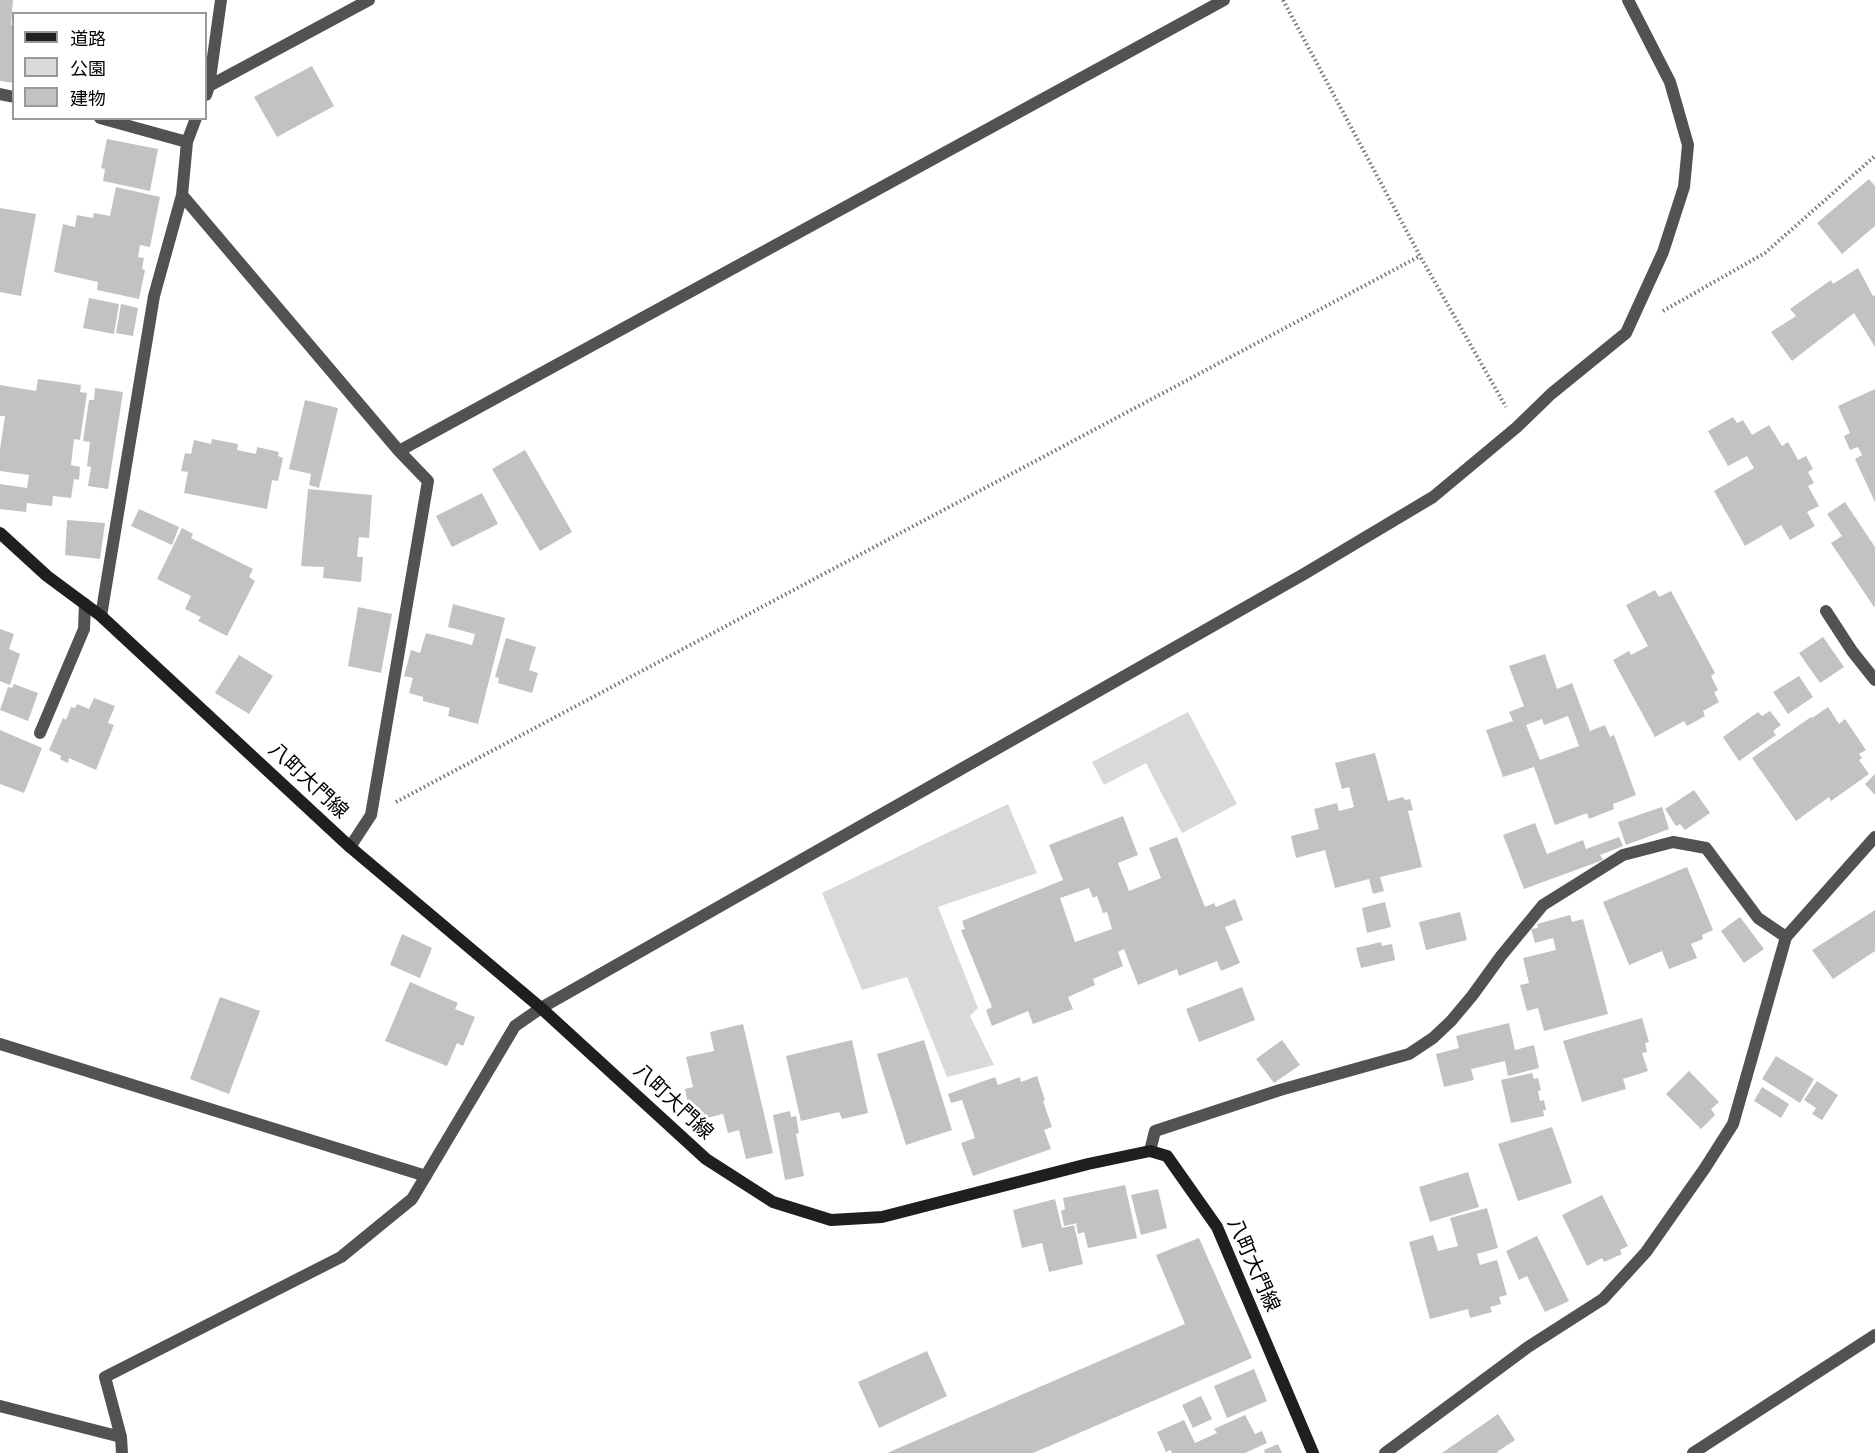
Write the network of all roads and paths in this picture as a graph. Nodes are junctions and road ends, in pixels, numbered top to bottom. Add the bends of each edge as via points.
1 (220, 0) edge
2 (369, 0) edge
3 (1224, 0) edge
4 (1283, 0) edge
5 (1628, 0) edge
6 (207, 91) edge
7 (107, 120) edge
8 (195, 120) edge
9 (187, 142) junction
10 (1875, 156) edge
11 (182, 195) junction
12 (1420, 256) junction
13 (1626, 333) junction
14 (1517, 428) junction
15 (399, 452) junction
16 (0, 534) edge
17 (85, 604) junction
18 (1826, 611) dead end
19 (101, 616) junction
20 (1875, 680) edge
21 (40, 733) dead end
22 (371, 815) junction
23 (1875, 837) edge
24 (350, 847) junction
25 (1786, 937) junction
26 (541, 1008) junction
27 (0, 1044) edge
28 (1150, 1151) junction
29 (426, 1176) junction
30 (1875, 1335) edge
31 (0, 1406) edge
32 (121, 1437) junction
33 (122, 1453) edge
34 (1313, 1453) edge
35 (1385, 1453) edge
36 (1693, 1453) edge

1 - 6 street
2 - 6 street
3 - 15 street
4 - 12 path
5 - 13 street via 1670,82 1688,145 1684,187 1663,252
7 - 9 street
8 - 9 street
9 - 11 street
10 - 13 path via 1765,253
11 - 15 street
11 - 19 street via 154,296
12 - 14 path
12 - 22 path
13 - 14 street via 1551,394
14 - 26 street via 1433,497 1314,568
15 - 22 street via 428,481
16 - 17 main road, 八町大門線
17 - 19 main road, 八町大門線
17 - 21 street via 84,629
18 - 20 street
19 - 24 main road, 八町大門線
22 - 24 street
23 - 25 street
24 - 26 main road, 八町大門線
25 - 28 street via 1758,918 1706,849 1673,842 1623,855 1543,905 1450,1021 1409,1054 1155,1131
25 - 35 street via 1733,1124 1646,1252 1603,1299 1528,1347
26 - 28 main road, 八町大門線 via 706,1159 773,1202 831,1220 882,1217
26 - 29 street via 515,1026
27 - 29 street
28 - 34 main road, 八町大門線 via 1167,1156 1217,1227
29 - 32 street via 412,1199 341,1257 105,1377
30 - 36 street
31 - 32 street
32 - 33 street

